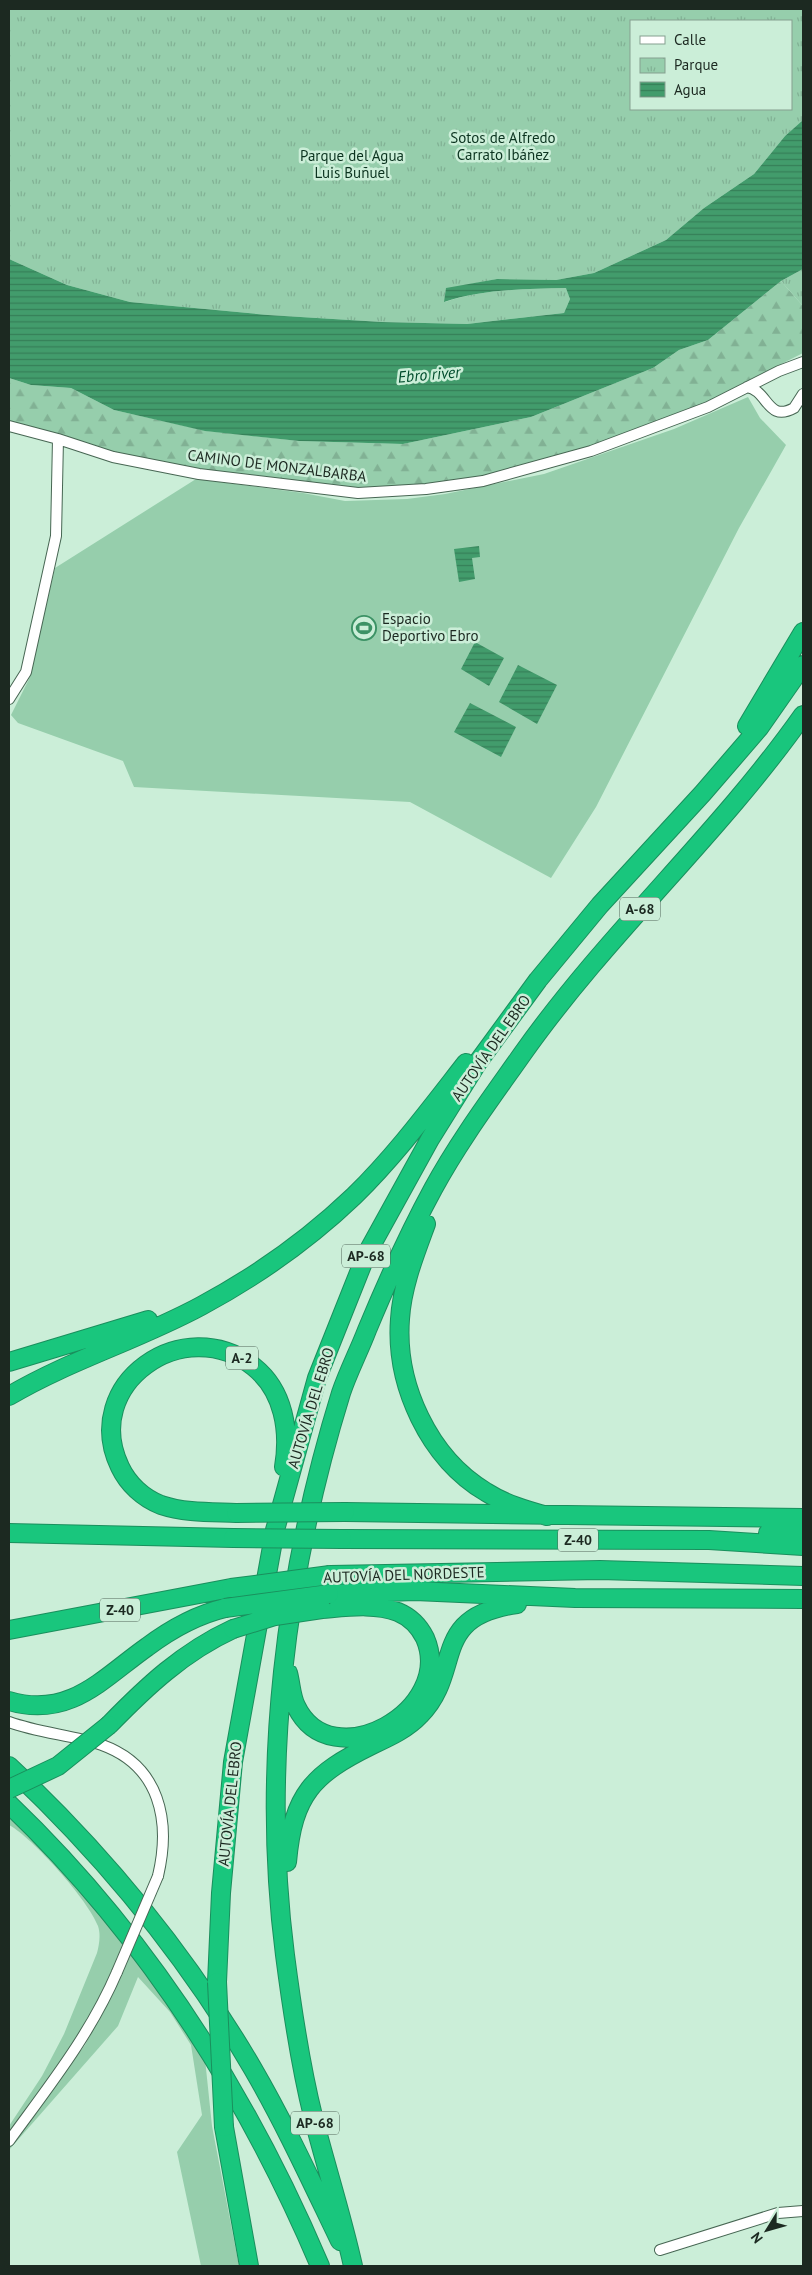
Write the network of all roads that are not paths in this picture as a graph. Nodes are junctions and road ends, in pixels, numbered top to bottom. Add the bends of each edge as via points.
1 (803, 362) edge
2 (771, 376) junction
3 (747, 388) junction
4 (803, 394) edge
5 (764, 398) junction
6 (9, 426) edge
7 (58, 439) junction
8 (803, 632) edge
9 (803, 665) edge
10 (9, 699) edge
11 (803, 714) edge
12 (803, 728) edge
13 (773, 758) junction
14 (644, 856) junction
15 (600, 905) junction
16 (484, 1110) junction
17 (232, 1286) junction
18 (9, 1362) edge
19 (9, 1396) edge
20 (546, 1516) junction
21 (803, 1518) edge
22 (9, 1533) edge
23 (803, 1533) edge
24 (709, 1540) junction
25 (803, 1546) edge
26 (695, 1574) junction
27 (803, 1576) edge
28 (803, 1595) edge
29 (575, 1598) junction
30 (803, 1599) edge
31 (325, 1601) junction
32 (9, 1630) edge
33 (285, 1659) junction
34 (251, 1662) junction
35 (9, 1701) edge
36 (9, 1722) edge
37 (9, 1766) edge
38 (9, 1789) edge
39 (9, 1804) edge
40 (279, 1893) junction
41 (9, 2141) edge
42 (803, 2211) edge
43 (660, 2250) dead end
44 (249, 2266) edge
45 (320, 2266) edge
46 (353, 2266) edge

1 - 2 street, CAMINO DE MONZALBARBA
2 - 3 street, CAMINO DE MONZALBARBA
2 - 5 street
3 - 5 street via 755,389
3 - 7 street, CAMINO DE MONZALBARBA via 652,429 564,459 483,480 426,490 358,493 199,474 113,457
4 - 5 street via 794,408 784,411 772,409
6 - 7 street, CAMINO DE MONZALBARBA
7 - 10 street via 56,536 26,672
8 - 14 highway via 750,722
9 - 14 highway, AUTOVÍA DEL EBRO / A-68 via 759,728
11 - 13 highway, AUTOVÍA DEL EBRO / A-68
12 - 13 highway
13 - 16 highway, AUTOVÍA DEL EBRO / A-68 via 568,994
14 - 15 highway, AUTOVÍA DEL EBRO / A-68
15 - 17 highway via 534,976 371,1178 317,1228
15 - 34 highway, AUTOVÍA DEL EBRO / AP-68 via 538,980 478,1062 430,1139 366,1256 317,1378 276,1530
16 - 20 highway via 436,1201 417,1249 403,1296 400,1346 410,1392 432,1439 446,1459 485,1492 508,1504
16 - 33 highway, AUTOVÍA DEL EBRO / AP-68 via 460,1142 432,1191 392,1271 342,1391 309,1520
17 - 18 highway via 151,1319
17 - 19 highway via 172,1320 44,1376
20 - 21 highway
20 - 34 highway, A-2, bridge via 345,1512 236,1512 181,1510 160,1504 142,1494 122,1472 112,1440 115,1409 122,1392 143,1366 158,1357 193,1347 229,1352 264,1376 282,1410 286,1430 285,1462 268,1548
22 - 24 highway, Z-40, bridge via 233,1538
23 - 24 highway via 732,1533
24 - 25 highway, Z-40
26 - 27 highway, AUTOVÍA DEL NORDESTE / Z-40
26 - 28 highway
26 - 32 highway, AUTOVÍA DEL NORDESTE / Z-40, bridge via 600,1570 330,1575 231,1588
29 - 30 highway
29 - 31 highway via 415,1591
29 - 40 highway via 498,1606 470,1620 453,1643 438,1686 421,1715 408,1726 331,1768 304,1795 291,1827 285,1884
31 - 33 highway via 400,1612 413,1622 426,1643 429,1663 425,1684 415,1703 398,1718 366,1735 340,1738 324,1734 305,1720 296,1707
31 - 35 highway, bridge via 226,1608 200,1616 169,1632 105,1681 69,1701 36,1706
31 - 38 highway, bridge via 232,1629 207,1642 178,1660 58,1766
33 - 40 highway, AUTOVÍA DEL EBRO / AP-68 via 276,1767
34 - 44 highway, AUTOVÍA DEL EBRO / AP-68, bridge via 233,1762 217,1982 224,2127
36 - 41 street, bridge via 103,1746 135,1764 146,1774 158,1799 162,1818 162,1860 158,1876 102,2006 80,2045
37 - 46 highway via 109,1870 203,1989 278,2114
39 - 45 highway via 54,1847 164,1980 266,2148
40 - 46 highway, AUTOVÍA DEL EBRO / AP-68 via 285,1960 299,2050 312,2114
42 - 43 street via 778,2213

